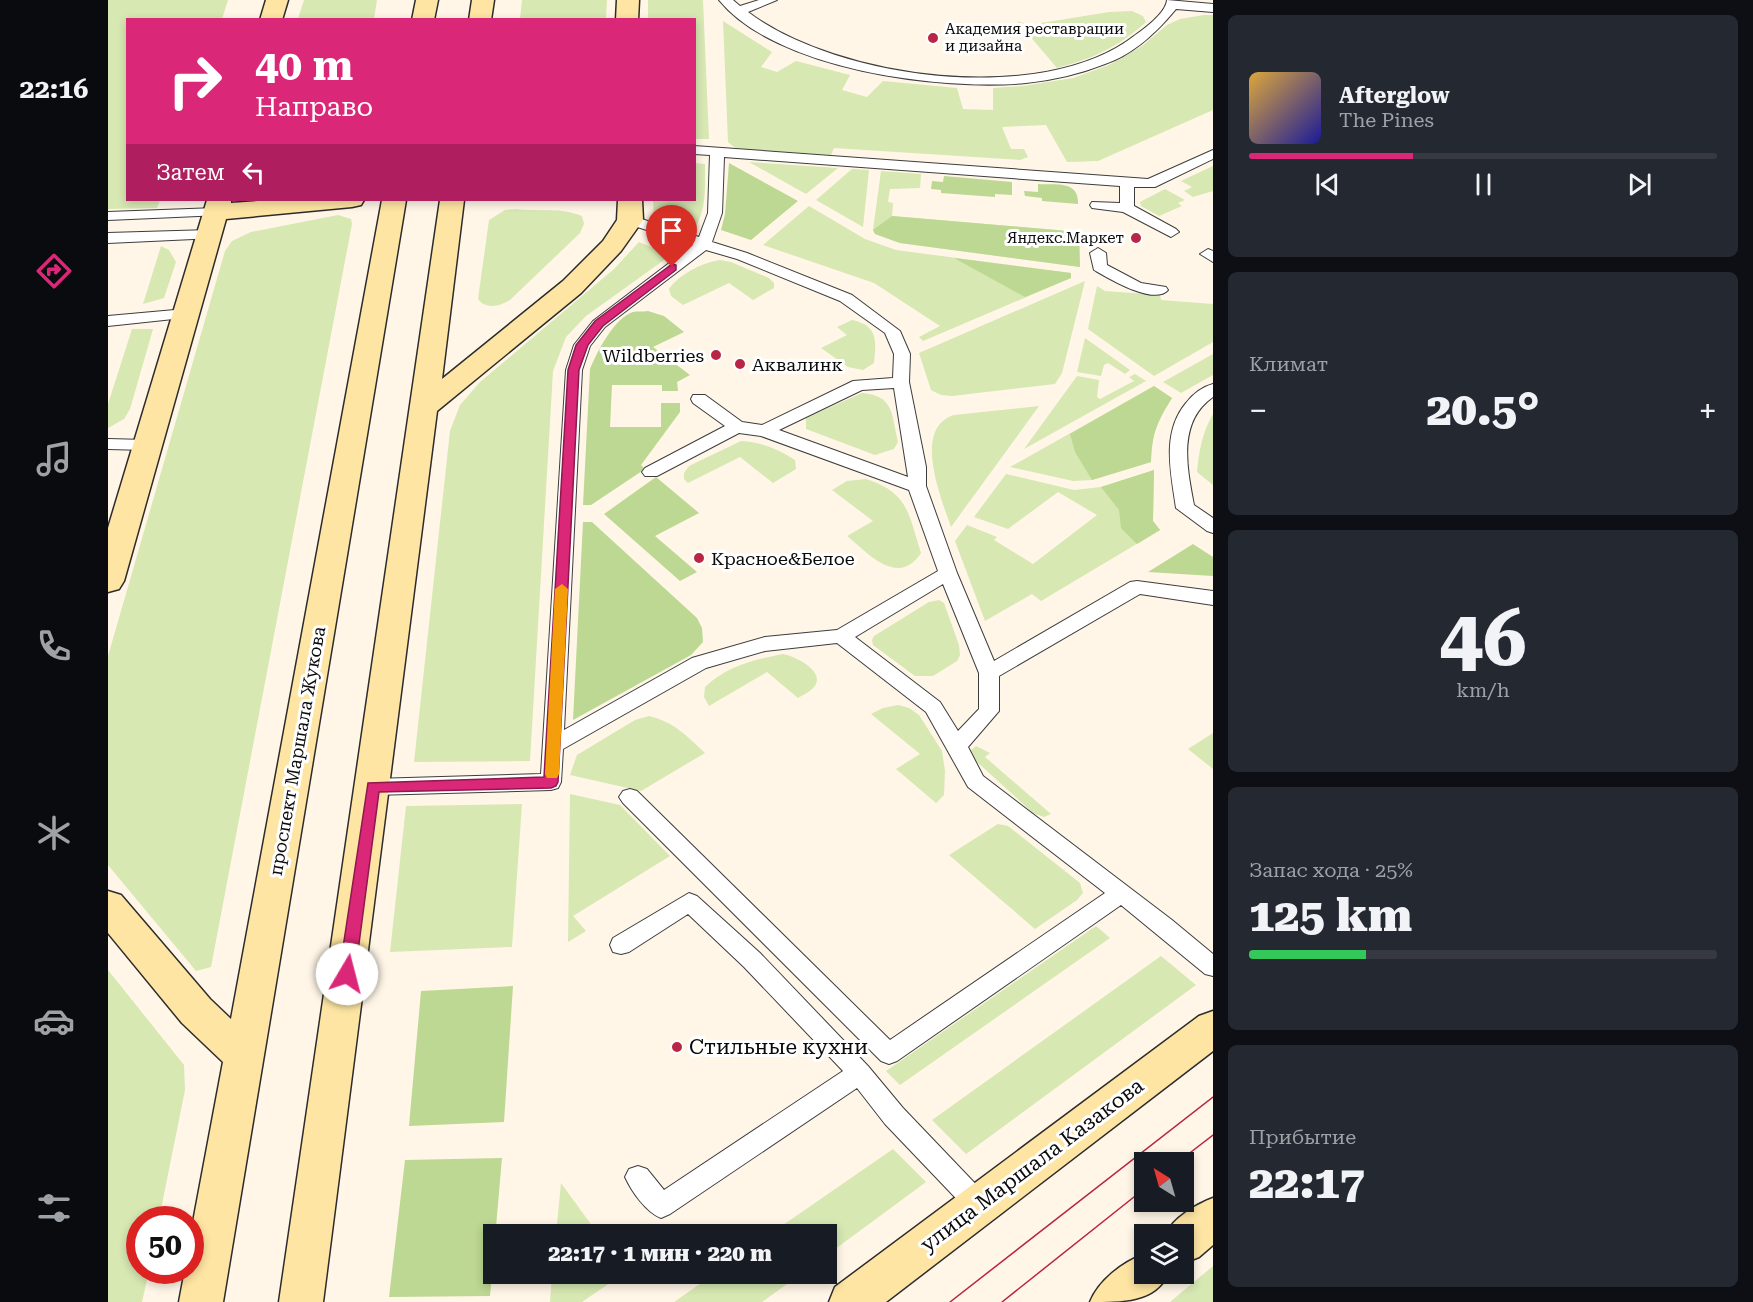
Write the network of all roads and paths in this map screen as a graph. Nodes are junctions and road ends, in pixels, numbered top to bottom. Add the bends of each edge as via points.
1 (277, 0) edge
2 (426, 0) edge
3 (483, 0) edge
4 (628, 0) edge
5 (725, 0) edge
6 (771, 0) edge
7 (1173, 3) edge
8 (1213, 8) edge
9 (739, 11) junction
10 (272, 18) edge
11 (423, 18) edge
12 (480, 18) edge
13 (627, 18) edge
14 (696, 150) edge
15 (717, 151) junction
16 (1213, 154) edge
17 (1096, 179) junction
18 (1127, 182) junction
19 (343, 201) edge
20 (394, 201) edge
21 (452, 201) edge
22 (1097, 205) junction
23 (1127, 208) junction
24 (630, 210) edge
25 (215, 215) edge
26 (108, 216) edge
27 (1098, 224) dead end
28 (1171, 232) dead end
29 (108, 238) edge
30 (704, 244) junction
31 (1098, 253) dead end
32 (1160, 290) dead end
33 (186, 314) junction
34 (108, 321) edge
35 (901, 382) junction
36 (1213, 389) edge
37 (699, 399) dead end
38 (422, 409) junction
39 (737, 427) junction
40 (764, 431) junction
41 (108, 444) edge
42 (146, 445) junction
43 (651, 472) dead end
44 (917, 486) junction
45 (1213, 527) edge
46 (113, 546) edge
47 (948, 573) junction
48 (108, 581) edge
49 (1213, 597) edge
50 (841, 636) junction
51 (989, 673) junction
52 (555, 744) junction
53 (957, 746) junction
54 (373, 787) junction
55 (630, 797) dead end
56 (1120, 894) junction
57 (108, 906) edge
58 (621, 945) dead end
59 (1213, 967) edge
60 (1213, 1028) edge
61 (243, 1056) junction
62 (860, 1073) junction
63 (638, 1178) dead end
64 (979, 1205) junction
65 (1213, 1218) edge
66 (1194, 1234) edge
67 (1134, 1284) edge
68 (201, 1302) edge
69 (301, 1302) edge
70 (851, 1302) edge
71 (1112, 1302) edge

1 - 10 main road
2 - 11 main road
3 - 12 main road
4 - 13 main road
5 - 9 lane
6 - 9 lane
7 - 8 lane
7 - 9 lane via 1159,23 1102,61 1067,72 1026,78 963,81 909,76 829,58 780,39
14 - 15 lane
15 - 17 lane
15 - 30 lane via 715,213
16 - 18 lane via 1150,184
17 - 18 lane
17 - 22 lane
18 - 23 lane
19 - 25 main road
20 - 61 main road, проспект Маршала Жукова
21 - 38 main road
22 - 23 lane
22 - 27 lane
23 - 28 lane
24 - 30 lane
24 - 38 main road via 612,246 572,287
25 - 26 lane
25 - 29 lane
25 - 33 main road
30 - 35 lane via 846,298 892,331 902,354
30 - 52 lane via 599,324 582,345 573,370
31 - 32 lane via 1099,267 1137,288
33 - 34 lane
33 - 42 main road
35 - 40 lane via 859,385
35 - 44 lane via 918,467
36 - 45 lane via 1200,396 1180,425 1178,458 1185,507
37 - 39 lane
38 - 54 main road
39 - 40 lane
39 - 43 lane
40 - 44 lane
41 - 42 lane
42 - 46 main road
44 - 47 lane
46 - 48 main road
47 - 50 lane
47 - 51 lane
49 - 51 lane via 1137,587
50 - 52 lane via 765,644 699,663
50 - 53 lane via 933,706
51 - 53 lane via 990,711
52 - 54 lane via 551,782
53 - 56 lane via 975,781
54 - 69 main road
55 - 56 lane via 889,1054
56 - 59 lane
57 - 61 main road via 196,1011
58 - 62 lane via 689,902 752,960
60 - 64 main road, улица Маршала Казакова
61 - 68 main road, проспект Маршала Жукова
62 - 63 lane via 661,1206
62 - 64 lane via 894,1116
64 - 70 main road, улица Маршала Казакова
65 - 66 main road
67 - 71 main road

